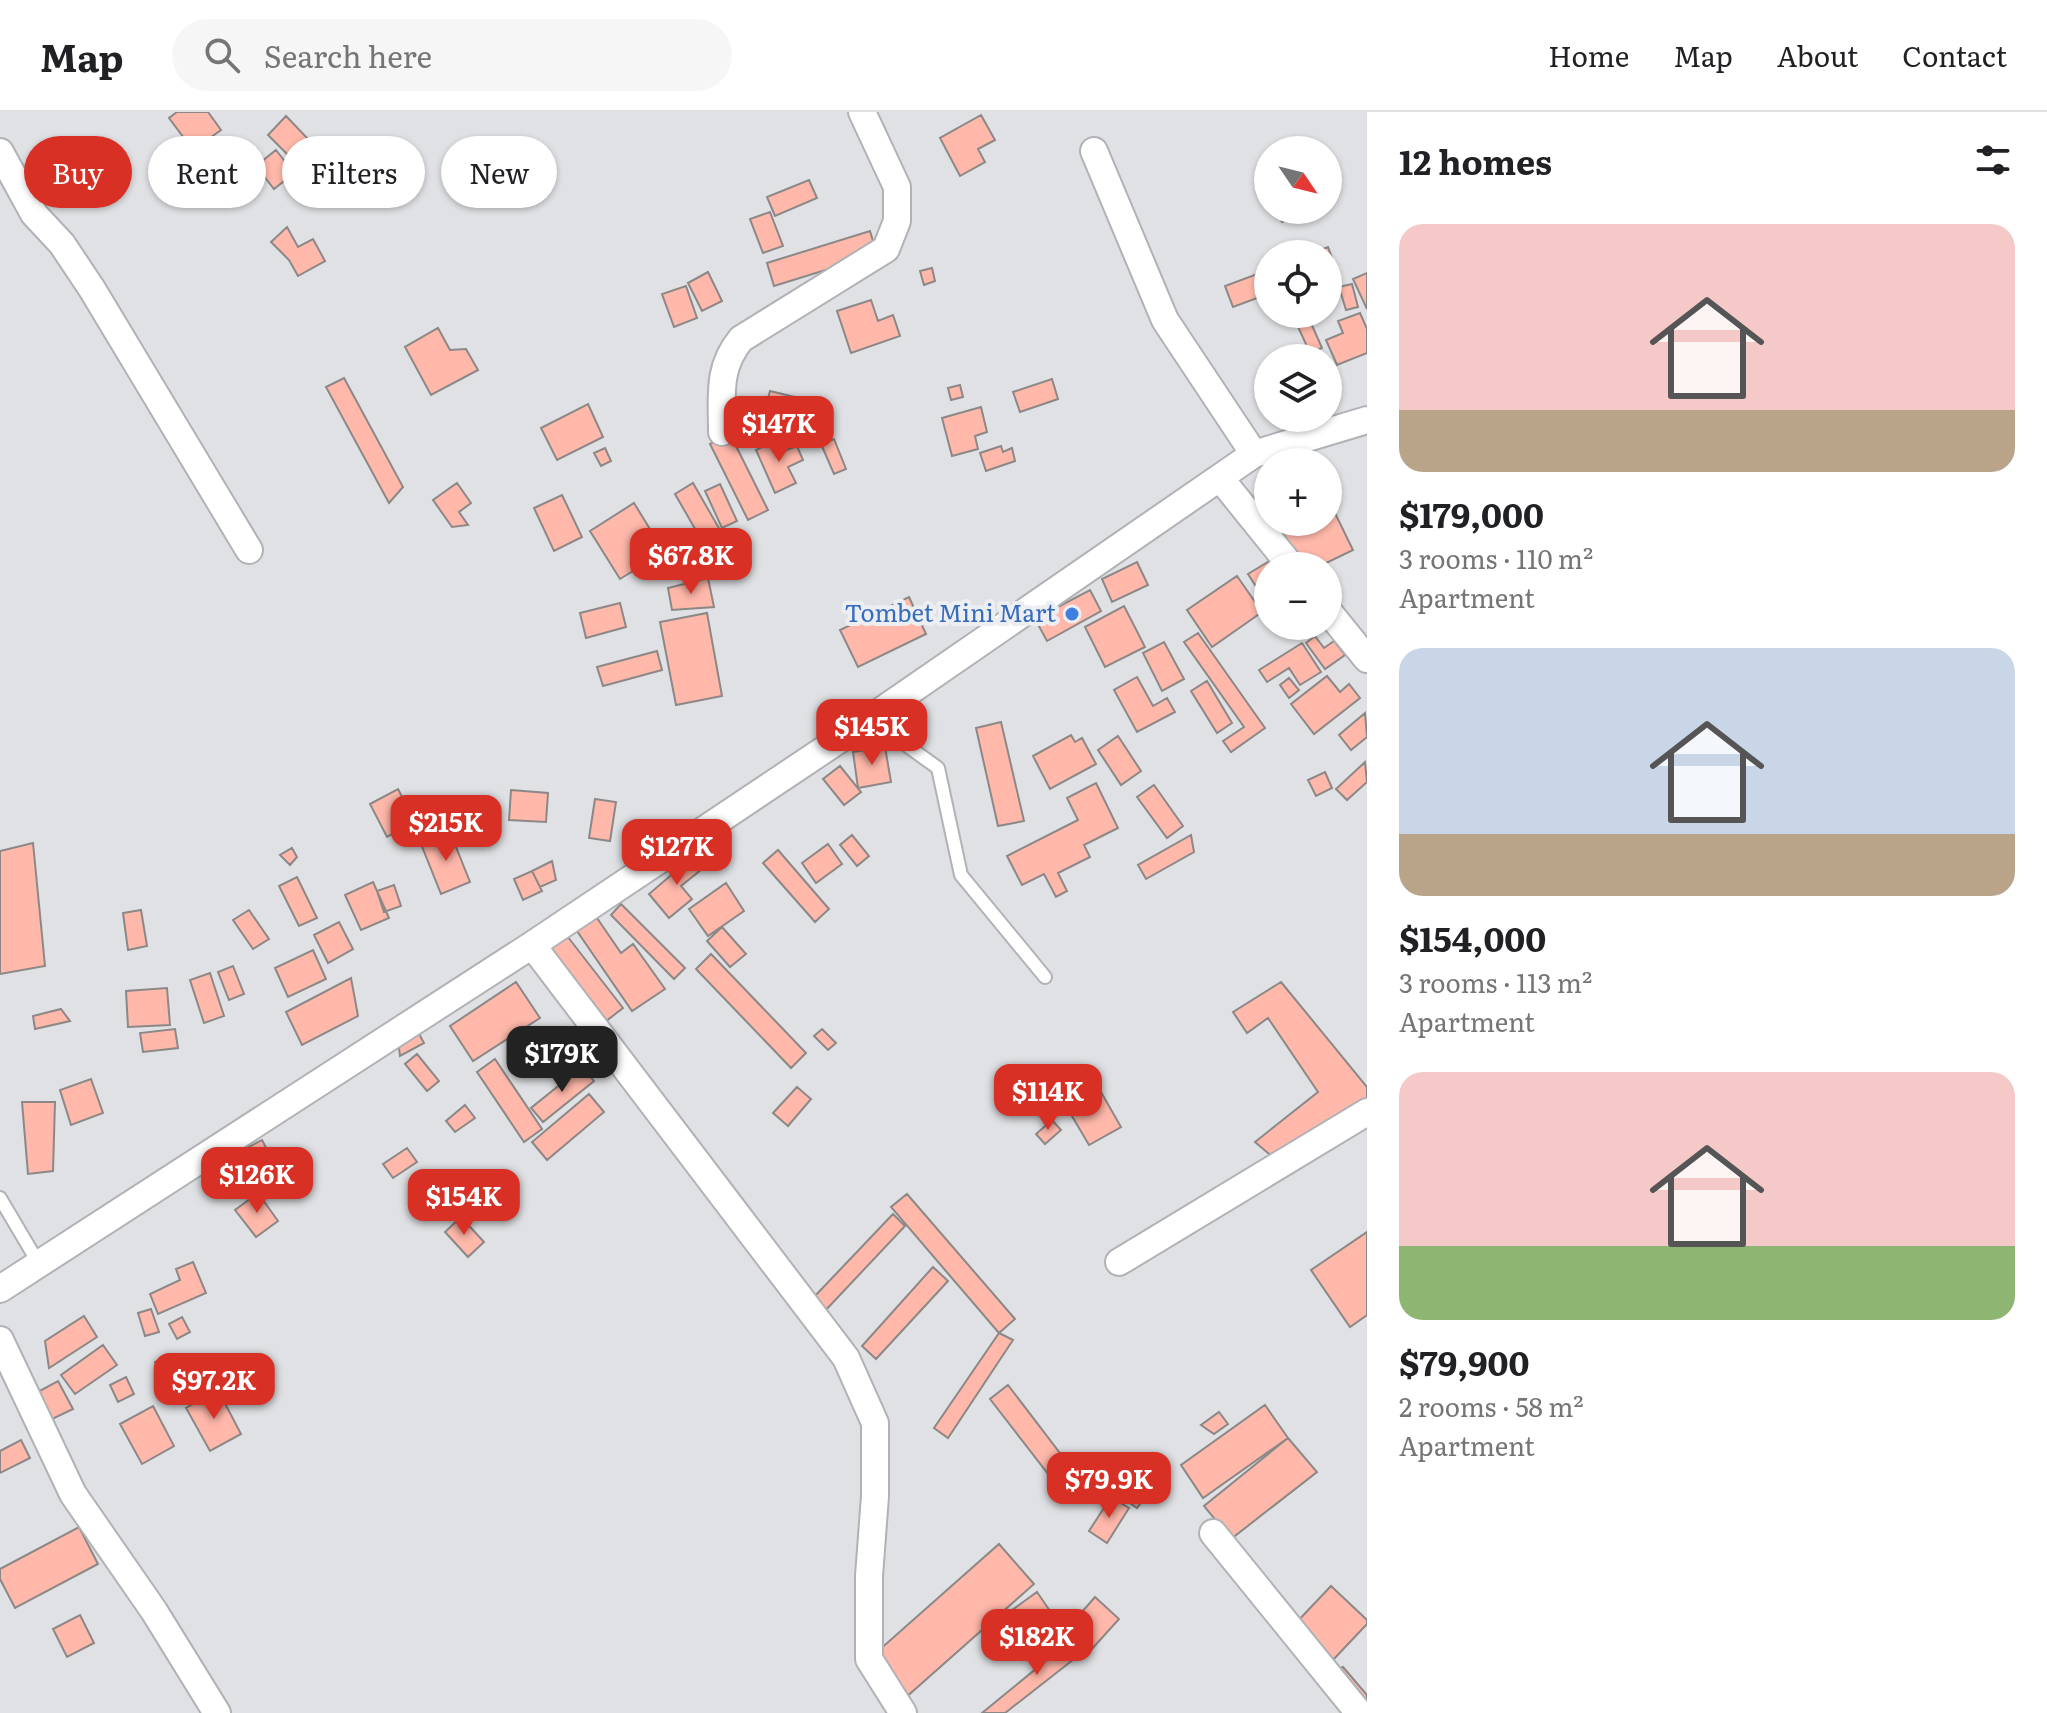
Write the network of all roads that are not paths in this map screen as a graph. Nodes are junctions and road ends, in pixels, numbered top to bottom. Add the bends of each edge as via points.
1 (862, 112) edge
2 (1094, 151) dead end
3 (0, 152) edge
4 (1367, 420) edge
5 (722, 432) dead end
6 (1274, 448) edge
7 (1254, 454) joint
8 (1220, 478) junction
9 (249, 550) dead end
10 (1280, 552) edge
11 (1342, 628) edge
12 (1367, 659) edge
13 (852, 731) junction
14 (532, 945) junction
15 (1045, 977) dead end
16 (1367, 1112) edge
17 (0, 1198) edge
18 (1119, 1262) dead end
19 (39, 1264) junction
20 (0, 1289) edge
21 (0, 1340) edge
22 (1213, 1533) dead end
23 (217, 1713) edge
24 (903, 1713) edge
25 (1359, 1713) edge

1 - 5 street via 897,187 897,221 886,249 741,339 722,376
2 - 7 street via 1165,320
3 - 9 street via 34,214 92,289
4 - 6 street
7 - 8 street
8 - 10 street
8 - 13 street
11 - 12 street
13 - 14 street
13 - 15 lane via 895,737 938,768 961,875
14 - 19 street
14 - 24 street via 846,1358 875,1423 869,1659
16 - 18 street
17 - 19 lane
19 - 20 street
21 - 23 street via 73,1494
22 - 25 street

